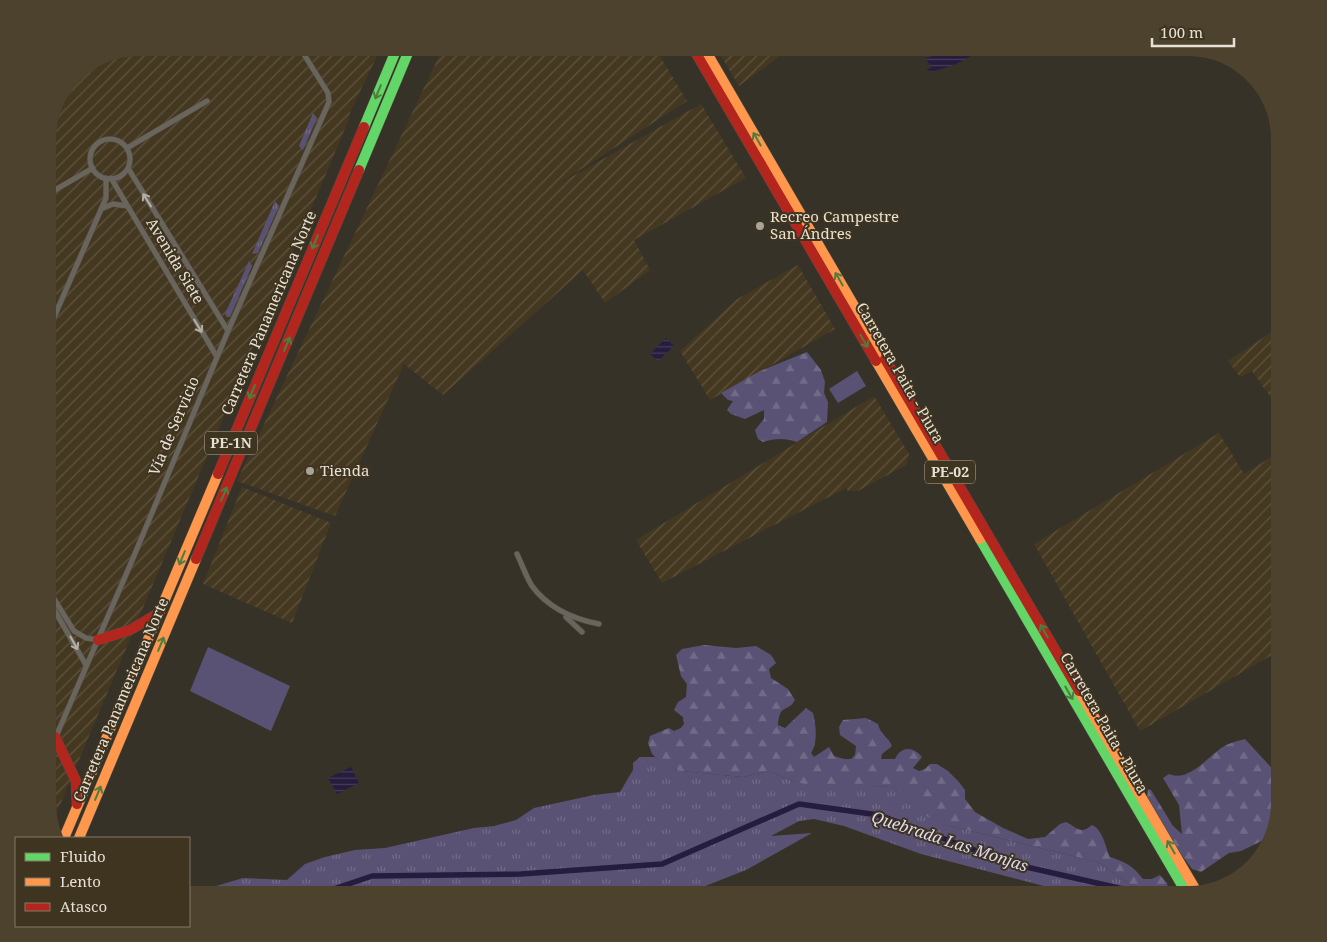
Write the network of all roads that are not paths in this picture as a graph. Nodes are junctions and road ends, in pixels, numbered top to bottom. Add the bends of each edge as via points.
1 (305, 56) edge
2 (394, 56) edge
3 (407, 56) edge
4 (698, 56) edge
5 (709, 56) edge
6 (207, 101) dead end
7 (127, 148) junction
8 (93, 168) junction
9 (128, 168) junction
10 (109, 178) junction
11 (56, 189) edge
12 (127, 206) junction
13 (100, 210) junction
14 (327, 215) junction
15 (339, 219) junction
16 (56, 312) edge
17 (228, 331) junction
18 (217, 357) junction
19 (190, 539) junction
20 (203, 543) junction
21 (516, 554) dead end
22 (56, 602) edge
23 (560, 611) junction
24 (160, 612) junction
25 (56, 613) edge
26 (599, 624) dead end
27 (582, 632) dead end
28 (98, 640) junction
29 (86, 665) junction
30 (56, 735) edge
31 (56, 739) edge
32 (77, 808) junction
33 (64, 837) edge
34 (79, 837) edge
35 (1187, 886) edge
36 (1188, 886) edge

1 - 17 street, Vía de Servicio via 330,98
2 -> 14 highway, Carretera Panamericana Norte / PE-1N
3 - 15 highway, Carretera Panamericana Norte / PE-1N
4 -> 35 highway, Carretera Paita - Piura / PE-02
36 -> 5 highway, Carretera Paita - Piura / PE-02
6 - 7 street
7 - 8 street via 115,139 100,141 91,153
7 - 9 street
8 - 10 street
8 - 11 street
9 - 10 street via 121,175
17 -> 9 street, Avenida Siete
10 - 12 street, Avenida Siete
10 - 13 street via 106,198
12 - 13 street via 114,204
12 -> 18 street, Avenida Siete
13 - 16 street
14 - 15 highway
14 -> 19 highway, Carretera Panamericana Norte / PE-1N
20 -> 15 highway, Carretera Panamericana Norte / PE-1N
17 - 18 street, Vía de Servicio
18 - 28 street, Vía de Servicio
19 - 20 highway
19 -> 24 highway, Carretera Panamericana Norte / PE-1N
34 -> 20 highway, Carretera Panamericana Norte / PE-1N
21 - 23 street via 533,586
22 - 28 street via 74,631
23 - 26 street
23 - 27 street
24 - 28 highway via 128,631
24 - 32 highway, Carretera Panamericana Norte / PE-1N
25 -> 29 street
28 - 29 street, Vía de Servicio
29 - 30 street, Vía de Servicio
31 - 32 highway via 76,782
32 - 33 highway, Carretera Panamericana Norte / PE-1N

